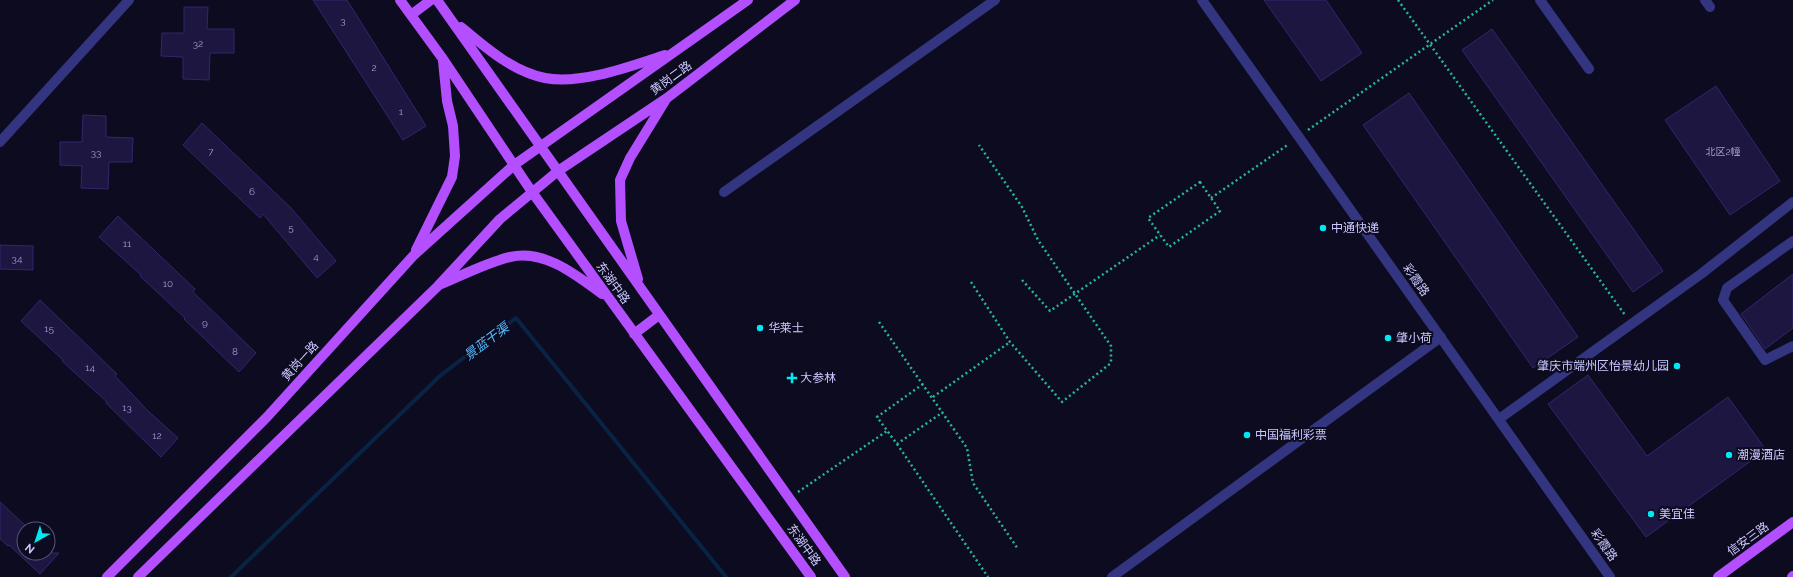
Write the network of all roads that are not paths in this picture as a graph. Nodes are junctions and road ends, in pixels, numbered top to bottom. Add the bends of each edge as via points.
1 (129, 0) edge
2 (400, 0) edge
3 (431, 0) edge
4 (437, 0) edge
5 (748, 0) edge
6 (795, 0) edge
7 (995, 0) edge
8 (1202, 0) edge
9 (1540, 0) edge
10 (411, 15) junction
11 (451, 19) junction
12 (675, 53) junction
13 (443, 59) junction
14 (1589, 69) dead end
15 (667, 98) junction
16 (0, 142) edge
17 (541, 146) junction
18 (514, 165) junction
19 (558, 171) junction
20 (532, 192) junction
21 (724, 192) dead end
22 (1793, 202) edge
23 (1793, 241) edge
24 (414, 255) junction
25 (438, 286) junction
26 (641, 288) junction
27 (608, 298) junction
28 (659, 315) junction
29 (634, 334) junction
30 (1441, 337) junction
31 (1793, 346) edge
32 (1499, 419) junction
33 (1793, 522) edge
34 (107, 577) edge
35 (138, 577) edge
36 (811, 577) edge
37 (845, 577) edge
38 (1112, 577) edge
39 (1611, 577) edge
40 (1718, 577) edge

1 - 16 street
2 - 10 main road, 东湖中路
3 - 10 main road
4 - 11 main road, 东湖中路
5 - 12 main road, 黄岗二路
6 - 15 main road, 黄岗二路
7 - 21 street
8 - 30 street, 彩霞路
9 - 14 street
10 - 13 main road, 东湖中路
11 - 12 main road via 491,52 515,67 545,78 586,78
11 - 17 main road, 东湖中路
12 - 17 main road, 黄岗二路
13 - 18 main road, 东湖中路
13 - 24 main road via 447,101 453,126 455,156 452,178
15 - 19 main road, 黄岗二路
15 - 26 main road via 630,158 620,180 621,221
17 - 18 main road, 黄岗二路
17 - 19 main road, 东湖中路
18 - 20 main road, 东湖中路
18 - 24 main road, 黄岗一路
19 - 20 main road, 黄岗二路
19 - 26 main road, 东湖中路
20 - 25 main road via 500,219
20 - 27 main road, 东湖中路
22 - 32 street via 1701,274
23 - 31 street via 1727,288 1723,300 1765,360
24 - 34 main road, 黄岗一路 via 267,417
25 - 27 main road via 511,256 530,256 553,262
25 - 35 main road
26 - 28 main road, 东湖中路
27 - 29 main road, 东湖中路
28 - 29 main road
28 - 37 main road, 东湖中路
29 - 36 main road, 东湖中路
30 - 32 street, 彩霞路
30 - 38 street
32 - 39 street, 彩霞路
33 - 40 main road, 信安三路

